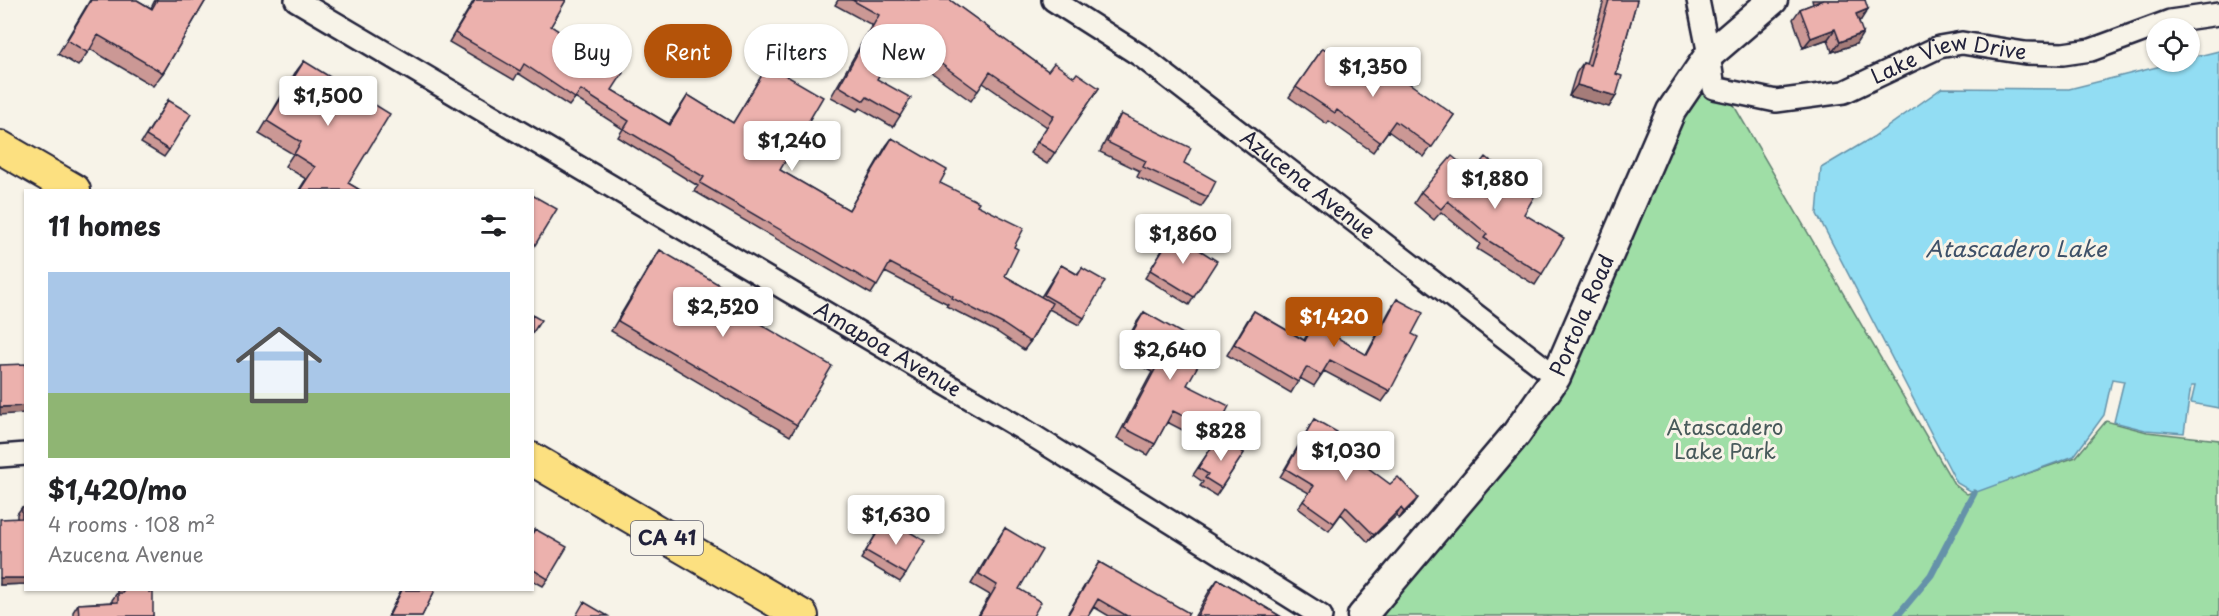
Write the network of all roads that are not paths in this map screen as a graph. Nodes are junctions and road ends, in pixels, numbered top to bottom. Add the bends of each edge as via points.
1 (296, 0) edge
2 (1053, 0) edge
3 (1698, 0) edge
4 (1773, 0) edge
5 (2219, 14) edge
6 (1709, 55) junction
7 (0, 147) edge
8 (72, 189) edge
9 (1556, 377) junction
10 (24, 454) edge
11 (0, 456) edge
12 (534, 460) edge
13 (802, 616) edge
14 (1321, 616) edge
15 (1362, 616) edge

1 - 14 street, Amapoa Avenue via 1014,424
2 - 9 street, Azucena Avenue via 1141,56
3 - 6 street
4 - 6 street, Portola Road
5 - 6 street, Lake View Drive via 2170,21 2091,50 2063,54 2025,53 1962,43 1939,47 1844,92 1776,101 1714,88
6 - 9 street, Portola Road via 1671,111
7 - 8 main road
9 - 15 street, Portola Road via 1516,434
10 - 11 street
12 - 13 main road, CA 41 / CA 41

